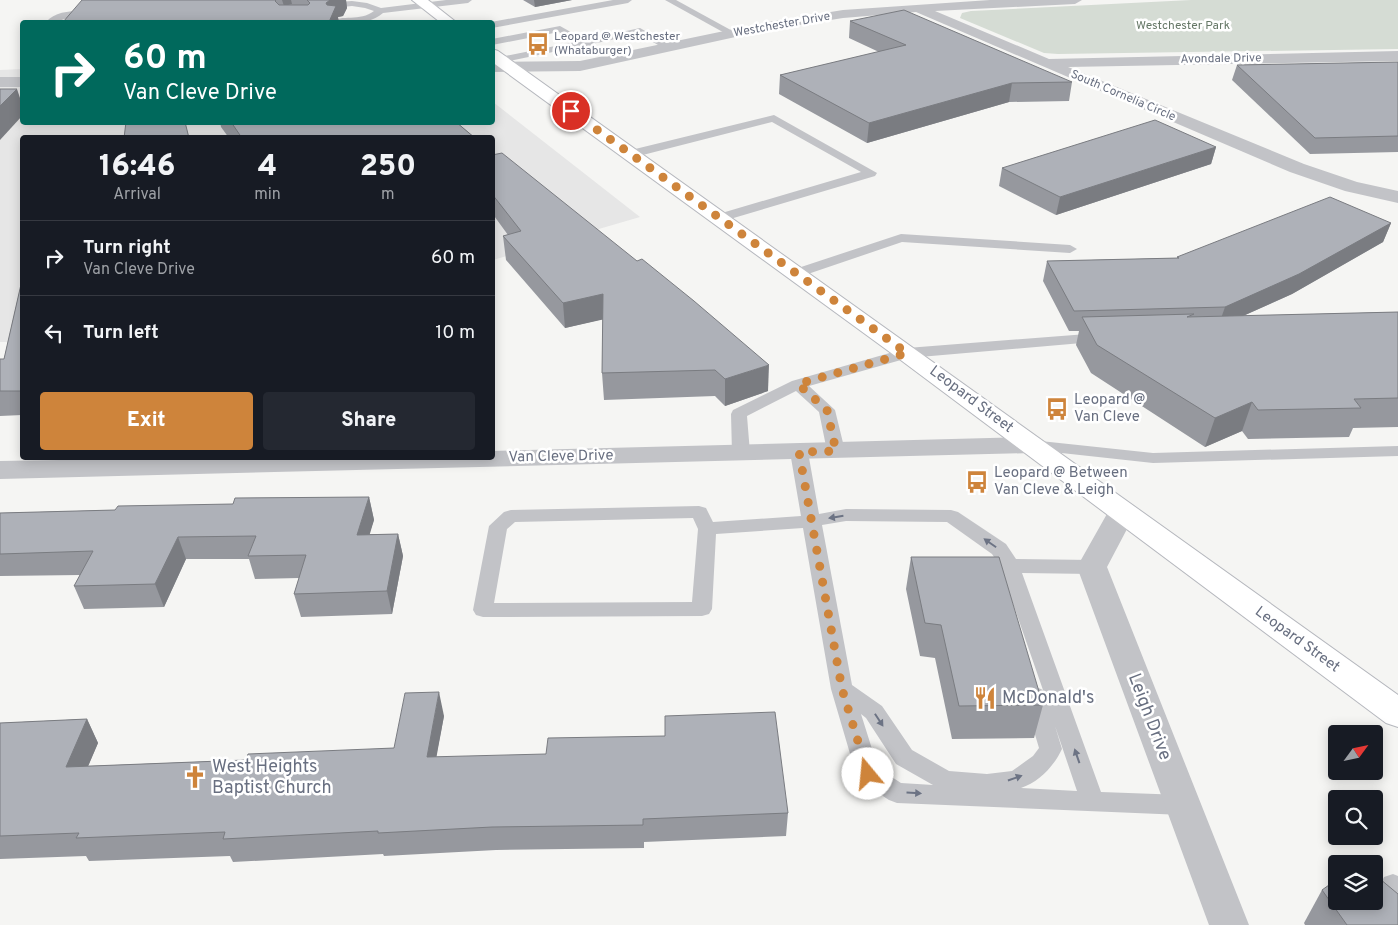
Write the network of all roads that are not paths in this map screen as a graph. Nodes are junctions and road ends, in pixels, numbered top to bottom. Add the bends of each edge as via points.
1 (468, 0) edge
2 (628, 0) edge
3 (669, 0) edge
4 (896, 0) edge
5 (1075, 0) edge
6 (423, 3) edge
7 (312, 7) edge
8 (915, 8) junction
9 (380, 11) junction
10 (107, 13) edge
11 (53, 20) edge
12 (366, 20) edge
13 (446, 20) edge
14 (495, 25) edge
15 (733, 34) junction
16 (583, 43) junction
17 (668, 47) junction
18 (1398, 56) edge
19 (498, 58) edge
20 (611, 59) junction
21 (1044, 63) junction
22 (0, 82) edge
23 (20, 82) edge
24 (631, 154) junction
25 (1398, 197) edge
26 (720, 218) junction
27 (1070, 249) dead end
28 (797, 273) junction
29 (1111, 337) edge
30 (907, 353) junction
31 (798, 384) junction
32 (1031, 445) junction
33 (836, 451) junction
34 (1398, 451) edge
35 (799, 452) junction
36 (741, 453) junction
37 (495, 459) edge
38 (436, 460) edge
39 (0, 470) edge
40 (1122, 512) junction
41 (811, 521) junction
42 (707, 529) junction
43 (1092, 567) junction
44 (1011, 570) junction
45 (842, 689) junction
46 (1398, 713) edge
47 (1093, 802) junction
48 (1183, 805) junction
49 (1229, 925) edge

1 - 6 lane
2 - 14 lane
3 - 15 lane
4 - 8 street, South Cornelia Circle
5 - 8 street, Westchester Drive
6 - 9 lane
6 - 13 main road
7 - 9 lane via 362,2
8 - 15 street, Westchester Drive via 843,14
8 - 21 street, South Cornelia Circle
9 - 12 lane
10 - 11 lane via 68,15
15 - 17 street, Westchester Drive
16 - 17 lane via 640,31
16 - 19 lane
16 - 19 lane via 560,29
16 - 20 lane
17 - 20 street, Westchester Drive
18 - 21 street, Avondale Drive
19 - 20 street, Westchester Drive via 580,66
19 - 24 main road, Leopard Street
21 - 25 street, South Cornelia Circle via 1297,168 1352,187
22 - 23 street
24 - 26 main road, Leopard Street
24 - 26 lane via 774,118 870,173
26 - 28 main road, Leopard Street
27 - 28 lane via 901,238
28 - 30 main road, Leopard Street
29 - 30 lane
30 - 31 lane
30 - 32 main road, Leopard Street
31 - 33 lane via 827,410
31 - 36 lane via 738,414
32 - 33 street, Van Cleve Drive
32 - 34 lane via 1153,458
32 - 40 main road, Leopard Street
33 - 35 street, Van Cleve Drive
35 - 36 street, Van Cleve Drive
35 - 41 lane
36 - 37 street, Van Cleve Drive
38 - 39 street, Van Cleve Drive
40 - 43 street
40 - 46 main road, Leopard Street
41 - 42 lane
44 -> 41 lane via 999,549 951,516 846,515
41 - 45 lane
42 - 42 lane via 699,512 511,516 498,526 483,610 702,609
43 - 44 lane
43 - 48 street, Leigh Drive
45 -> 44 lane via 874,712 904,757 945,780 987,784 1017,780 1041,763 1051,749 1004,587
47 -> 44 lane
45 -> 47 lane via 868,774 897,792
47 - 48 lane
48 - 49 street, Leigh Drive

